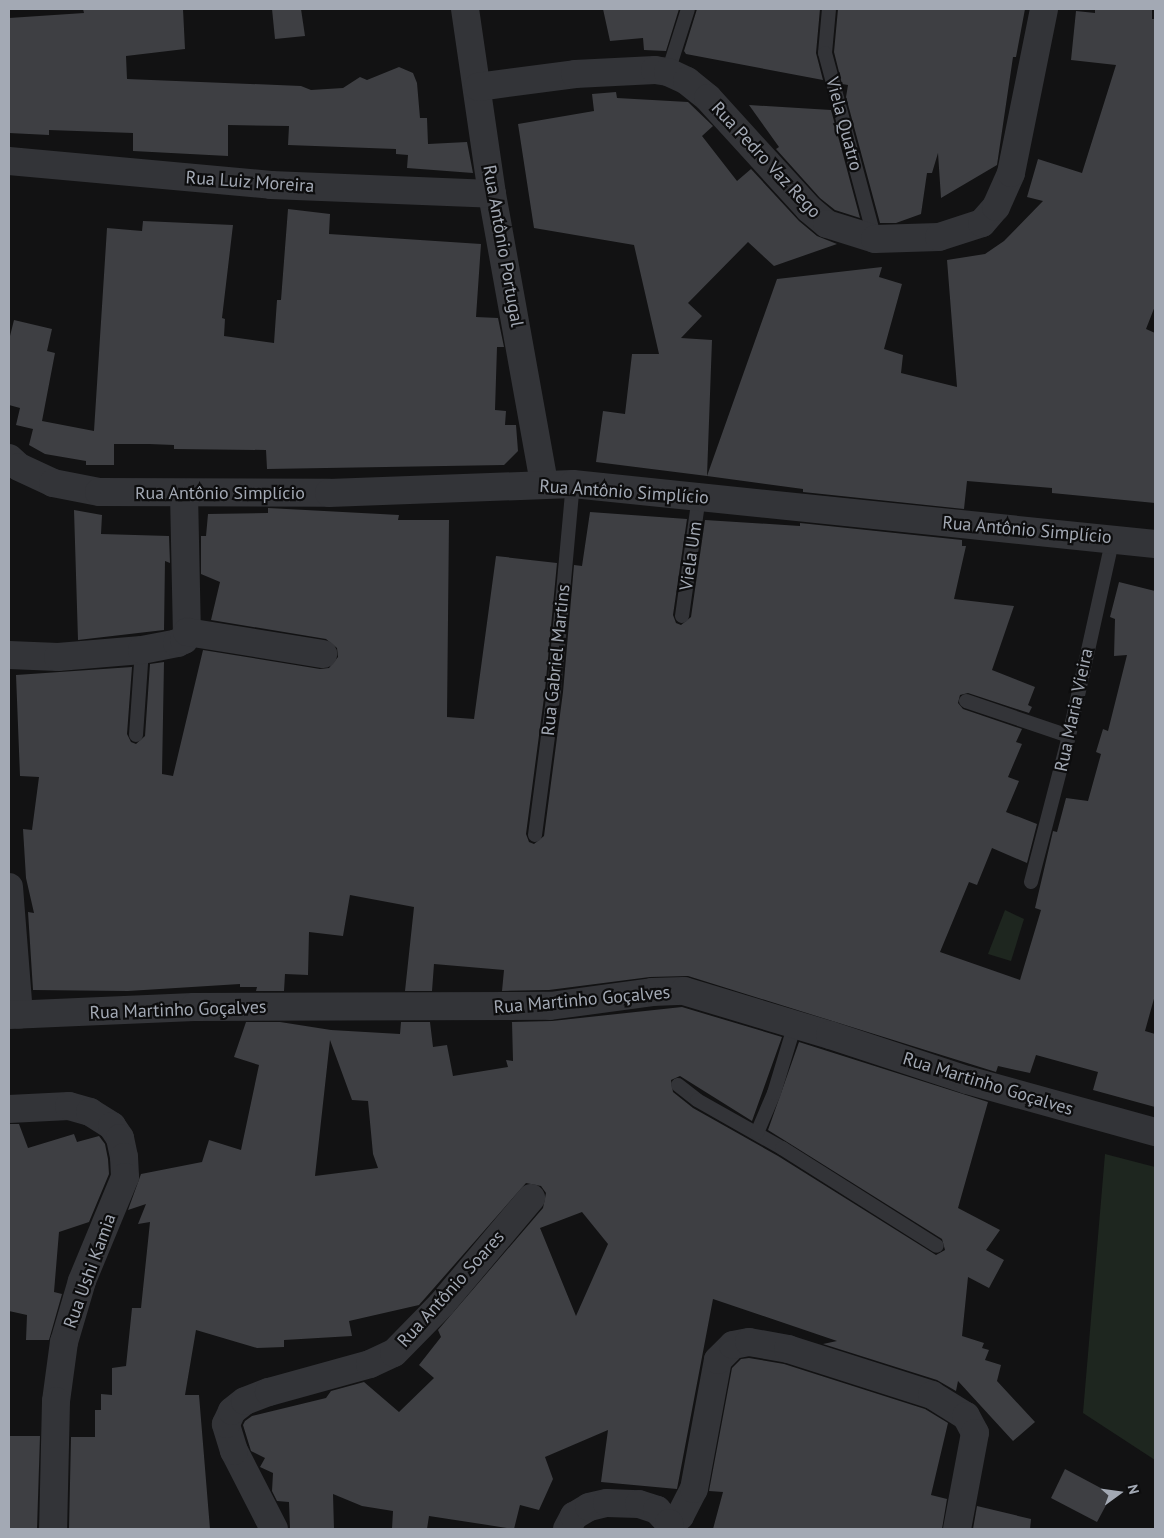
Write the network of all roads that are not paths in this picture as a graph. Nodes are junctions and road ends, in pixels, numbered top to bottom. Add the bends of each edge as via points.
1 (465, 9) edge
2 (688, 9) edge
3 (829, 9) edge
4 (1044, 9) edge
5 (668, 72) junction
6 (478, 87) junction
7 (9, 161) edge
8 (492, 194) junction
9 (875, 239) junction
10 (9, 458) edge
11 (544, 484) junction
12 (572, 484) junction
13 (184, 493) junction
14 (699, 497) junction
15 (1113, 538) junction
16 (1155, 544) edge
17 (682, 616) dead end
18 (188, 632) junction
19 (142, 650) junction
20 (323, 654) dead end
21 (9, 655) edge
22 (966, 701) dead end
23 (136, 735) dead end
24 (1069, 736) junction
25 (535, 835) dead end
26 (1031, 882) dead end
27 (9, 887) edge
28 (14, 1015) edge
29 (794, 1024) junction
30 (678, 1085) dead end
31 (9, 1109) edge
32 (1155, 1132) edge
33 (757, 1133) junction
34 (531, 1198) dead end
35 (937, 1246) dead end
36 (670, 1526) edge
37 (53, 1529) edge
38 (274, 1529) edge
39 (567, 1529) edge
40 (957, 1529) edge

1 - 6 street, Rua Antônio Portugal
2 - 5 lane
3 - 9 lane, Viela Quatro via 825,53
4 - 9 street, Rua Pedro Vaz Rego via 1011,173 996,207 982,223 962,231 939,237
5 - 6 street, Rua Pedro Vaz Rego via 575,74
5 - 9 street, Rua Pedro Vaz Rego via 687,81 708,98 809,209 827,224
6 - 8 street, Rua Antônio Portugal
7 - 8 street, Rua Luiz Moreira via 271,185
8 - 11 street, Rua Antônio Portugal
10 - 13 street, Rua Antônio Simplício via 19,467 53,482 99,492
11 - 12 street, Rua Antônio Simplício
11 - 13 street, Rua Antônio Simplício via 349,492
12 - 14 street, Rua Antônio Simplício
12 - 25 lane, Rua Gabriel Martins via 554,691
13 - 18 street
14 - 15 street, Rua Antônio Simplício via 1022,532
14 - 17 lane, Viela Um
15 - 16 street, Rua Antônio Simplício
15 - 24 lane, Rua Maria Vieira
18 - 19 street via 184,640 177,643
18 - 20 street
19 - 21 street via 68,657
19 - 23 lane
22 - 24 lane
24 - 26 lane, Rua Maria Vieira
27 - 28 street
28 - 29 street, Rua Martinho Goçalves via 194,1006 540,1006 684,991
29 - 32 street, Rua Martinho Goçalves via 967,1080
29 - 33 lane via 774,1093
30 - 33 lane via 697,1100
31 - 37 street, Rua Ushi Kamia via 69,1106 90,1112 112,1126 120,1138 124,1157 125,1177 82,1281 64,1342 56,1400
33 - 35 lane
34 - 38 street, Rua Antônio Soares via 441,1305 394,1353 370,1364 269,1392 245,1401 232,1412 226,1424 234,1451
36 - 39 street via 657,1510 639,1504 607,1503 574,1516
36 - 40 street via 688,1505 694,1489 718,1360 733,1345 749,1342 781,1348 932,1395 966,1416 975,1433

